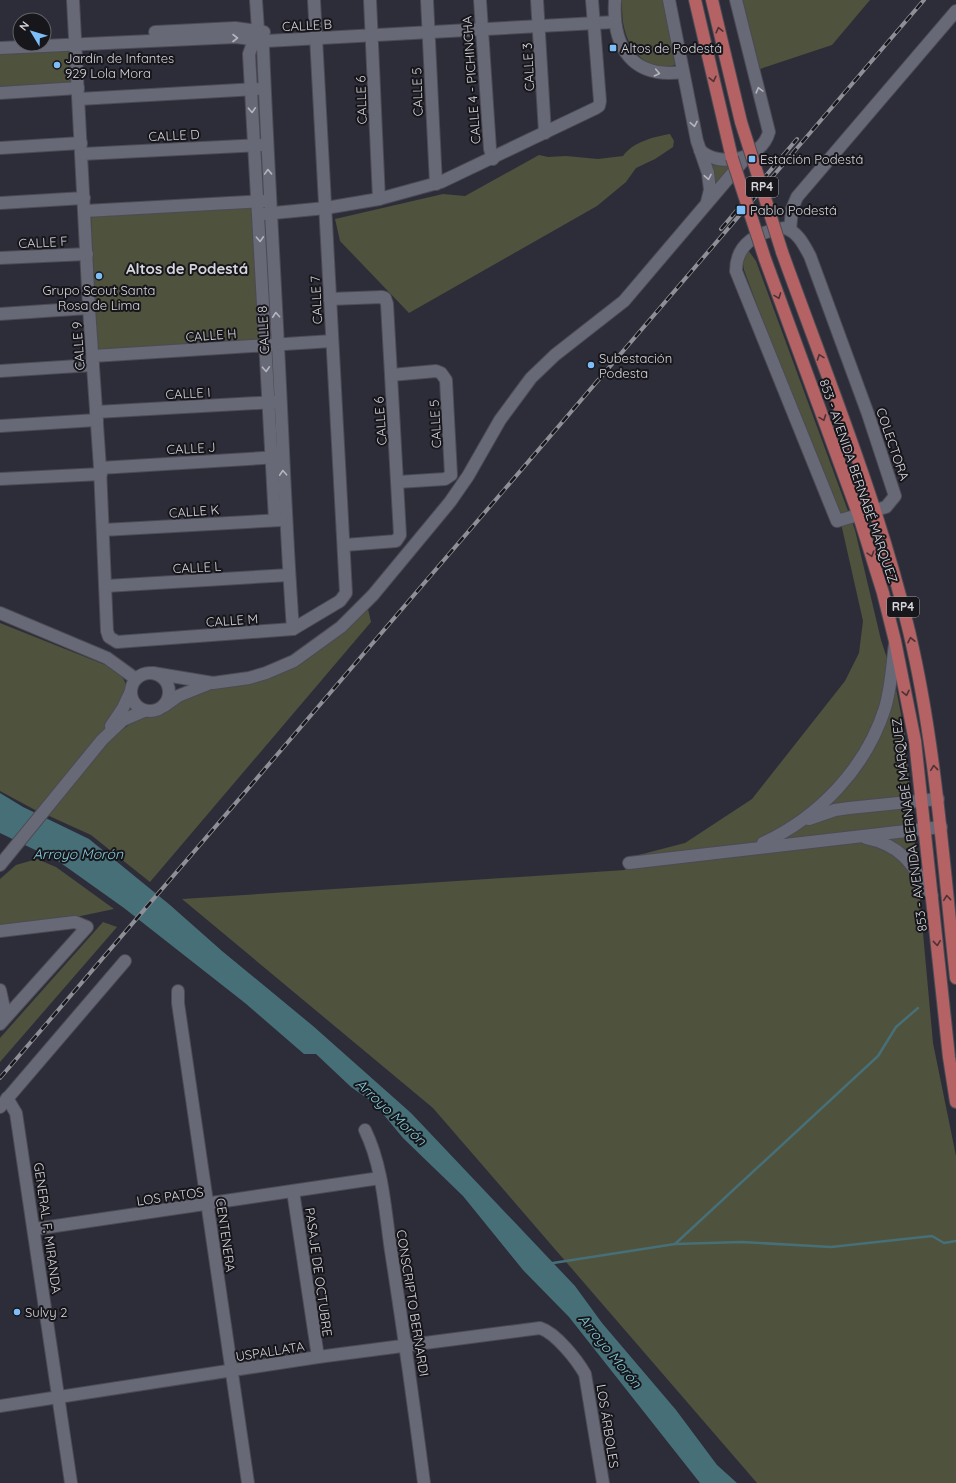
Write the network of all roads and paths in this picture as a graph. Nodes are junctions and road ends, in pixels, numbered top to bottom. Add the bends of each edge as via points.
1 (73, 0) edge
2 (256, 0) edge
3 (314, 0) edge
4 (370, 0) edge
5 (427, 0) edge
6 (480, 0) edge
7 (537, 0) edge
8 (592, 0) edge
9 (615, 0) edge
10 (669, 0) edge
11 (695, 0) edge
12 (712, 0) edge
13 (736, 0) edge
14 (956, 12) edge
15 (615, 19) junction
16 (594, 20) junction
17 (539, 23) junction
18 (481, 27) junction
19 (429, 30) junction
20 (372, 32) junction
21 (316, 35) junction
22 (258, 37) junction
23 (52, 38) edge
24 (12, 40) edge
25 (76, 40) junction
26 (0, 41) edge
27 (0, 48) edge
28 (683, 72) junction
29 (251, 89) junction
30 (264, 89) junction
31 (0, 93) edge
32 (78, 94) junction
33 (546, 133) junction
34 (254, 145) junction
35 (267, 145) junction
36 (0, 148) edge
37 (82, 149) junction
38 (700, 150) junction
39 (749, 154) junction
40 (493, 159) junction
41 (436, 184) junction
42 (84, 198) junction
43 (379, 198) junction
44 (269, 201) junction
45 (257, 202) junction
46 (0, 203) edge
47 (706, 205) junction
48 (326, 208) junction
49 (85, 211) junction
50 (264, 214) junction
51 (790, 230) junction
52 (87, 254) junction
53 (0, 258) edge
54 (330, 299) junction
55 (89, 308) junction
56 (0, 314) edge
57 (332, 341) junction
58 (265, 346) junction
59 (278, 346) junction
60 (93, 361) junction
61 (0, 371) edge
62 (391, 375) junction
63 (281, 402) junction
64 (268, 403) junction
65 (96, 416) junction
66 (0, 426) edge
67 (277, 458) junction
68 (100, 471) junction
69 (0, 479) edge
70 (398, 482) junction
71 (875, 510) junction
72 (280, 516) junction
73 (859, 516) junction
74 (103, 526) junction
75 (345, 545) junction
76 (289, 575) junction
77 (106, 586) junction
78 (344, 597) joint
79 (0, 613) edge
80 (293, 629) junction
81 (113, 640) joint
82 (895, 642) junction
83 (153, 673) junction
84 (136, 679) junction
85 (213, 683) junction
86 (131, 691) junction
87 (163, 706) junction
88 (144, 711) junction
89 (102, 740) junction
90 (938, 799) junction
91 (922, 801) junction
92 (801, 823) junction
93 (941, 826) junction
94 (925, 828) junction
95 (855, 836) junction
96 (753, 847) junction
97 (629, 863) dead end
98 (1, 864) edge
99 (932, 896) junction
100 (0, 931) edge
101 (125, 961) dead end
102 (956, 978) edge
103 (0, 990) edge
104 (178, 991) dead end
105 (3, 1021) edge
106 (956, 1102) edge
107 (4, 1103) edge
108 (365, 1130) dead end
109 (380, 1178) junction
110 (293, 1191) junction
111 (207, 1205) junction
112 (35, 1229) junction
113 (406, 1345) junction
114 (318, 1357) junction
115 (232, 1371) junction
116 (585, 1374) joint
117 (58, 1398) junction
118 (0, 1406) edge
119 (71, 1483) edge
120 (248, 1483) edge
121 (424, 1483) edge
122 (603, 1483) edge

1 - 25 street, CALLE 9
2 - 22 street, CALLE 8
3 - 21 street, CALLE 7
4 - 20 street, CALLE 6
5 - 19 street, CALLE 5
6 - 18 street, CALLE 4 - PICHINCHA
7 - 17 street, CALLE 3
8 - 16 street
9 - 15 street
10 - 28 street
11 -> 73 main road, 853 - AVENIDA BERNABÉ MÁRQUEZ / RP4, bridge via 732,158 765,259
71 -> 12 main road, 853 - AVENIDA BERNABÉ MÁRQUEZ / RP4, bridge via 782,252 741,122
39 -> 13 street via 761,146 767,137 769,127
14 - 51 street via 797,197 792,209
15 - 16 street, CALLE B
15 -> 28 street via 621,44 640,67 658,74
16 - 17 street, CALLE B
16 - 33 street via 599,106
17 - 18 street, CALLE B
17 - 33 street, CALLE 3
18 - 19 street, CALLE B
18 - 40 street, CALLE 4 - PICHINCHA via 490,149
19 - 20 street, CALLE B
19 - 41 street, CALLE 5
20 - 21 street, CALLE B
20 - 43 street, CALLE 6
21 - 22 street, CALLE B via 274,33
21 - 48 street, CALLE 7
22 - 25 street, CALLE B via 235,28
22 - 29 street, CALLE 8 via 249,54
22 - 30 street, CALLE 8
23 - 25 street, CALLE B
24 - 26 street
25 - 27 street, CALLE B
25 - 32 street, CALLE 9
28 -> 38 street
29 - 30 street
29 - 32 street
29 -> 34 street, CALLE 8
30 - 35 street, CALLE 8
31 - 32 street
32 - 37 street, CALLE 9
33 - 40 street
34 - 35 street, CALLE D
34 - 37 street, CALLE D
34 - 45 street, CALLE 8
44 -> 35 street, CALLE 8
36 - 37 street, CALLE D
37 - 42 street, CALLE 9
38 - 39 street via 710,157 725,161
38 -> 47 street via 709,182
39 - 47 street
40 - 41 street
41 - 43 street
42 - 46 street
42 - 49 street, CALLE 9
43 - 48 street
44 - 45 street
44 - 50 street, CALLE 8
45 - 49 street
45 - 50 street, CALLE 8
47 - 85 street via 624,301 555,354 530,378 506,411 450,502 382,585 346,622 318,645 266,674
48 - 50 street
48 - 54 street, CALLE 7
49 - 52 street, CALLE 9
50 -> 58 street, CALLE 8
59 -> 50 street, CALLE 8
51 - 71 street, COLECTORA via 801,240 810,256 894,492 892,502
51 - 73 street, COLECTORA via 778,229 752,239 740,251 736,271 837,521
52 - 53 street, CALLE F
52 - 55 street, CALLE 9
54 - 57 street, CALLE 7
54 - 62 street, CALLE 6 via 378,296 385,298
55 - 56 street
55 - 60 street, CALLE 9
57 - 59 street, CALLE H
57 - 75 street, CALLE 7
58 - 59 street, CALLE H
58 - 60 street, CALLE H
58 -> 64 street, CALLE 8
59 - 63 street, CALLE 8
60 - 61 street, CALLE H
60 - 65 street, CALLE 9
62 - 70 street, CALLE 6
62 - 70 street, CALLE 5 via 436,371 446,380 452,471 445,479
63 - 64 street, CALLE I
63 - 67 street, CALLE 8
64 - 65 street, CALLE I
64 - 67 street, CALLE 8
65 - 66 street, CALLE I
65 - 68 street, CALLE 9
67 - 68 street, CALLE J
67 - 72 street, CALLE 8
68 - 69 street, CALLE J
68 - 74 street, CALLE 9
70 - 75 street, CALLE 6 via 400,535 396,541
71 - 73 street, COLECTORA
90 -> 71 main road, 853 - AVENIDA BERNABÉ MÁRQUEZ / RP4 via 909,630
72 - 74 street, CALLE K
72 - 76 street, CALLE 8
73 -> 82 main road, 853 - AVENIDA BERNABÉ MÁRQUEZ / RP4
74 - 77 street, CALLE 9
75 - 78 street, CALLE 7
76 - 77 street, CALLE L
76 - 80 street, CALLE 8
77 - 81 street, CALLE 9 via 107,631
78 - 80 street, CALLE M
79 - 84 street via 107,658
80 - 81 street, CALLE M via 117,642
82 -> 91 main road, 853 - AVENIDA BERNABÉ MÁRQUEZ / RP4 via 910,711
82 - 92 street via 889,692 872,738 837,790
83 - 84 street via 141,675
83 - 85 street
83 - 87 street via 163,679 169,690
84 - 86 street
85 - 87 street via 178,696
86 - 88 street via 134,703
86 - 89 street
87 - 88 street via 157,710
88 - 89 street via 123,720
89 - 98 street
90 - 91 street
90 - 93 main road, 853 - AVENIDA BERNABÉ MÁRQUEZ / RP4
91 - 92 street via 835,810
91 - 94 main road, 853 - AVENIDA BERNABÉ MÁRQUEZ / RP4
92 - 96 street
93 - 94 street
102 -> 93 main road, 853 - AVENIDA BERNABÉ MÁRQUEZ / RP4
94 - 95 street
94 - 99 main road, 853 - AVENIDA BERNABÉ MÁRQUEZ / RP4
95 - 96 street
95 - 99 street via 879,841 900,852
96 - 97 street
99 -> 106 main road, 853 - AVENIDA BERNABÉ MÁRQUEZ / RP4
100 - 105 street via 75,922 87,927
101 - 107 street
103 - 105 street
104 - 111 street, CENTENERA
107 - 112 street, GENERAL F. MIRANDA via 16,1113
108 - 109 street, CONSCRIPTO BERNARDI via 373,1147
109 - 110 street, LOS PATOS
109 - 113 street, CONSCRIPTO BERNARDI
110 - 111 street, LOS PATOS
110 - 114 street, PASAJE DE OCTUBRE
111 - 112 street, LOS PATOS
111 - 115 street, CENTENERA
112 - 117 street, GENERAL F. MIRANDA
113 - 114 street, USPALLATA
113 - 116 street, USPALLATA via 536,1328 546,1330 578,1362
113 - 121 street, CONSCRIPTO BERNARDI
114 - 115 street, USPALLATA
115 - 117 street, USPALLATA
115 - 120 street, CENTENERA
116 - 122 street, LOS ÁRBOLES
117 - 118 street, USPALLATA
117 - 119 street, GENERAL F. MIRANDA

